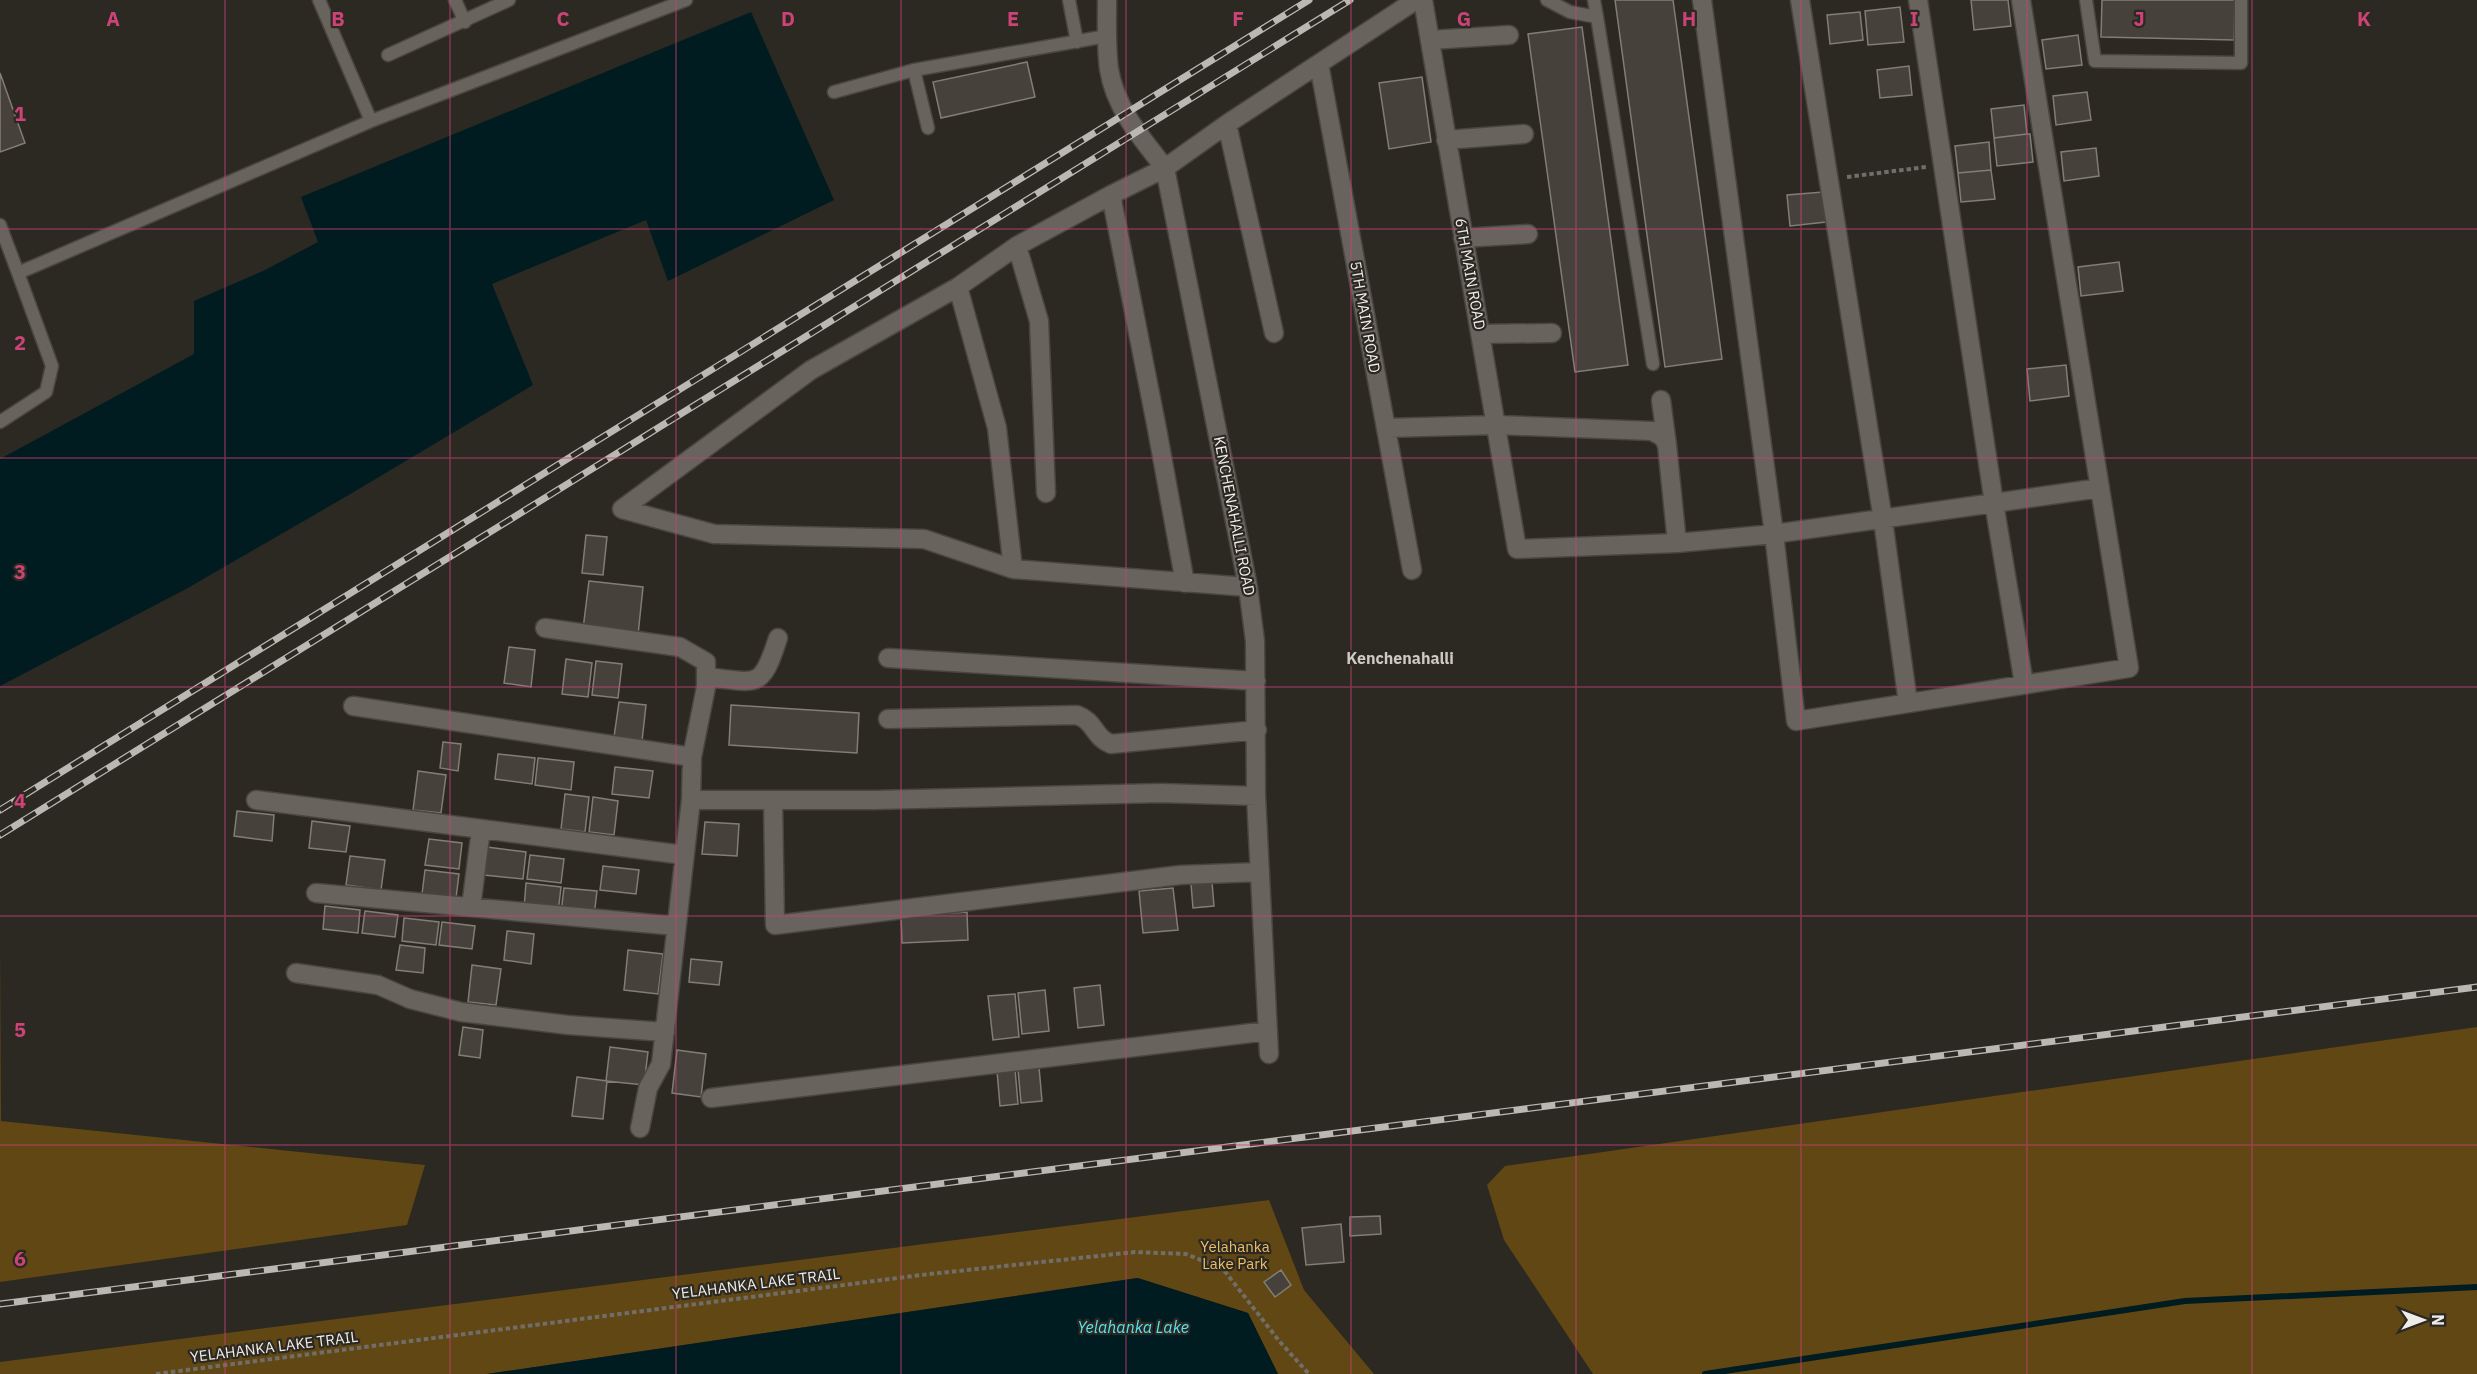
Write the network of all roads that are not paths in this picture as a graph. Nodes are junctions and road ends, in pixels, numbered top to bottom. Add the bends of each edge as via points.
1 (319, 0) edge
2 (455, 0) edge
3 (508, 0) edge
4 (686, 0) edge
5 (1069, 0) edge
6 (1107, 0) edge
7 (1416, 0) edge
8 (1423, 0) edge
9 (1547, 0) edge
10 (1594, 0) edge
11 (1702, 0) edge
12 (1800, 0) edge
13 (1918, 0) edge
14 (2021, 0) edge
15 (2086, 0) edge
16 (2241, 0) edge
17 (1597, 17) junction
18 (465, 22) junction
19 (1509, 35) dead end
20 (1107, 36) junction
21 (1430, 40) junction
22 (1077, 42) junction
23 (388, 55) dead end
24 (1319, 64) junction
25 (914, 70) junction
26 (834, 92) dead end
27 (371, 121) junction
28 (1227, 124) junction
29 (928, 128) dead end
30 (1524, 134) dead end
31 (1446, 140) junction
32 (1166, 168) junction
33 (1111, 195) junction
34 (0, 225) edge
35 (1528, 234) dead end
36 (1463, 238) junction
37 (1017, 246) junction
38 (18, 273) junction
39 (958, 286) junction
40 (1274, 333) dead end
41 (1552, 333) dead end
42 (1481, 334) junction
43 (1653, 364) dead end
44 (1661, 400) dead end
45 (0, 422) edge
46 (1497, 424) junction
47 (1386, 428) junction
48 (1667, 445) junction
49 (2100, 488) junction
50 (1046, 493) dead end
51 (1994, 503) junction
52 (1883, 520) junction
53 (1774, 534) junction
54 (1677, 543) junction
55 (1013, 569) junction
56 (1412, 570) dead end
57 (1185, 583) junction
58 (1248, 586) junction
59 (545, 628) dead end
60 (778, 638) dead end
61 (888, 658) dead end
62 (706, 677) junction
63 (1256, 681) junction
64 (2024, 684) junction
65 (1908, 703) junction
66 (353, 706) dead end
67 (888, 719) dead end
68 (1257, 730) junction
69 (692, 757) junction
70 (1256, 796) junction
71 (256, 800) dead end
72 (691, 800) junction
73 (773, 800) junction
74 (481, 829) junction
75 (684, 855) junction
76 (1260, 872) junction
77 (316, 893) dead end
78 (471, 907) junction
79 (676, 926) junction
80 (296, 974) dead end
81 (1268, 1031) junction
82 (665, 1032) junction
83 (1269, 1054) dead end
84 (711, 1098) dead end
85 (640, 1128) dead end

1 - 27 lane
2 - 18 lane
3 - 18 lane
4 - 27 lane
5 - 22 lane
6 - 20 street, KENCHENAHALLI ROAD
7 - 24 street
8 - 21 street, 6TH MAIN ROAD
9 - 17 lane via 1570,12
10 - 17 lane
11 - 53 street
12 - 52 street
13 - 51 street
14 - 49 street
15 - 16 lane via 2095,61 2241,63
17 - 43 lane
18 - 23 lane
19 - 21 street
20 - 22 lane
20 - 32 street, KENCHENAHALLI ROAD via 1110,71 1126,114 1136,133
21 - 31 street, 6TH MAIN ROAD
22 - 25 lane
24 - 28 street
24 - 47 street, 5TH MAIN ROAD
25 - 26 lane
25 - 29 lane
27 - 38 lane
28 - 32 street
28 - 40 street
30 - 31 street
31 - 36 street, 6TH MAIN ROAD
32 - 33 street
32 - 58 street, KENCHENAHALLI ROAD
33 - 37 street
33 - 57 street
34 - 38 lane
35 - 36 street
36 - 42 street, 6TH MAIN ROAD
37 - 39 street
37 - 50 street via 1039,321
38 - 45 lane via 52,366 46,392
39 - 55 street via 997,428
39 - 55 street via 811,370 622,509 714,534 924,539
41 - 42 street
42 - 46 street, 6TH MAIN ROAD
44 - 48 street
46 - 47 street
46 - 48 street via 1652,431 1663,437
46 - 54 street, 6TH MAIN ROAD via 1517,549
47 - 56 street, 5TH MAIN ROAD
48 - 54 street
49 - 51 street
49 - 64 street via 2129,668
51 - 52 street
51 - 64 street
52 - 53 street
52 - 65 street
53 - 54 street
53 - 65 street via 1796,721
55 - 57 street
57 - 58 street
58 - 63 street, KENCHENAHALLI ROAD
59 - 62 street via 681,647 706,662
60 - 62 street via 769,668 762,677 751,681
61 - 63 street
62 - 69 street
63 - 68 street, KENCHENAHALLI ROAD
64 - 65 street
66 - 69 street
67 - 68 street via 1077,715 1088,718 1102,741 1111,744
68 - 70 street, KENCHENAHALLI ROAD
69 - 72 street
70 - 73 street via 1161,793
70 - 76 street, KENCHENAHALLI ROAD
71 - 74 street
72 - 73 street
72 - 75 street
73 - 76 street via 775,925 1180,875
74 - 75 street
74 - 78 street
75 - 79 street
76 - 81 street, KENCHENAHALLI ROAD
77 - 78 street
78 - 79 street
79 - 82 street
80 - 82 street via 378,986 410,999 461,1011
81 - 83 street, KENCHENAHALLI ROAD
81 - 84 street
82 - 85 street via 661,1064 648,1088

